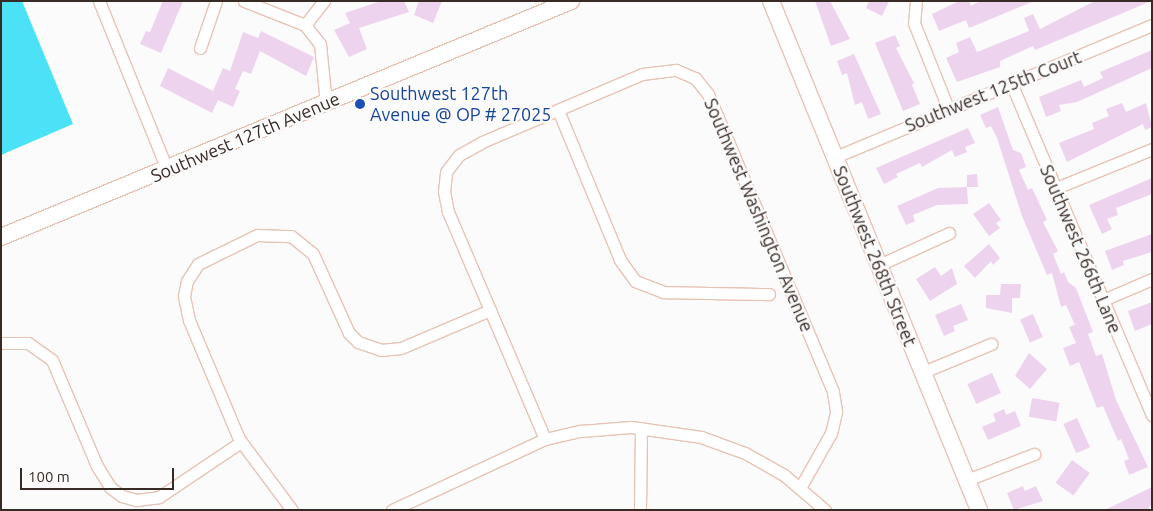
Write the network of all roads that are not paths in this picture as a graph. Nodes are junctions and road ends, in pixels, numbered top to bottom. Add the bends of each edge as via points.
1 (99, 1) edge
2 (216, 1) edge
3 (244, 1) edge
4 (324, 1) edge
5 (571, 1) edge
6 (771, 1) edge
7 (914, 4) edge
8 (305, 25) junction
9 (1152, 25) edge
10 (200, 48) dead end
11 (1011, 83) junction
12 (326, 103) junction
13 (948, 108) junction
14 (558, 110) junction
15 (1152, 149) edge
16 (835, 157) junction
17 (168, 169) junction
18 (1056, 188) junction
19 (950, 233) dead end
20 (1, 237) edge
21 (879, 265) junction
22 (1152, 279) edge
23 (770, 294) dead end
24 (1103, 300) junction
25 (490, 310) junction
26 (1, 343) edge
27 (991, 344) dead end
28 (923, 372) junction
29 (1150, 407) edge
30 (642, 428) junction
31 (545, 439) junction
32 (241, 442) junction
33 (1034, 454) dead end
34 (967, 480) junction
35 (800, 488) junction
36 (292, 510) edge
37 (392, 510) edge
38 (640, 510) edge
39 (825, 510) edge
40 (979, 510) edge

1 - 17 street
2 - 10 street
3 - 8 street
4 - 8 street
5 - 12 main road, Southwest 127th Avenue
6 - 16 main road, Southwest 268th Street
7 - 13 street via 914,23
8 - 12 street via 320,44
9 - 11 street, Southwest 125th Court
11 - 13 street, Southwest 125th Court
11 - 18 street, Southwest 266th Lane
12 - 17 main road, Southwest 127th Avenue
13 - 16 street, Southwest 125th Court
14 - 23 street via 620,260 635,281 662,292
14 - 25 street, Southwest Washington Avenue via 469,148 446,172 445,202
14 - 35 street, Southwest Washington Avenue via 659,70 687,73 702,84 833,392 836,412 833,427 818,461
15 - 18 street
16 - 21 main road, Southwest 268th Street
17 - 20 main road, Southwest 127th Avenue
18 - 24 street, Southwest 266th Lane
19 - 21 street
21 - 28 main road, Southwest 268th Street
22 - 24 street
24 - 29 street, Southwest 266th Lane
25 - 31 street, Southwest Washington Avenue
25 - 32 street via 401,348 382,350 358,342 349,333 319,266 300,240 267,233 206,258 187,281 185,308
26 - 32 street via 19,341 36,346 57,369 104,480 122,496 136,500 159,497
27 - 28 street
28 - 34 main road, Southwest 268th Street
30 - 31 street via 588,430
30 - 35 street via 723,444 764,462
30 - 38 street
31 - 37 street
32 - 36 street
33 - 34 street
34 - 40 main road, Southwest 268th Street
35 - 39 street

